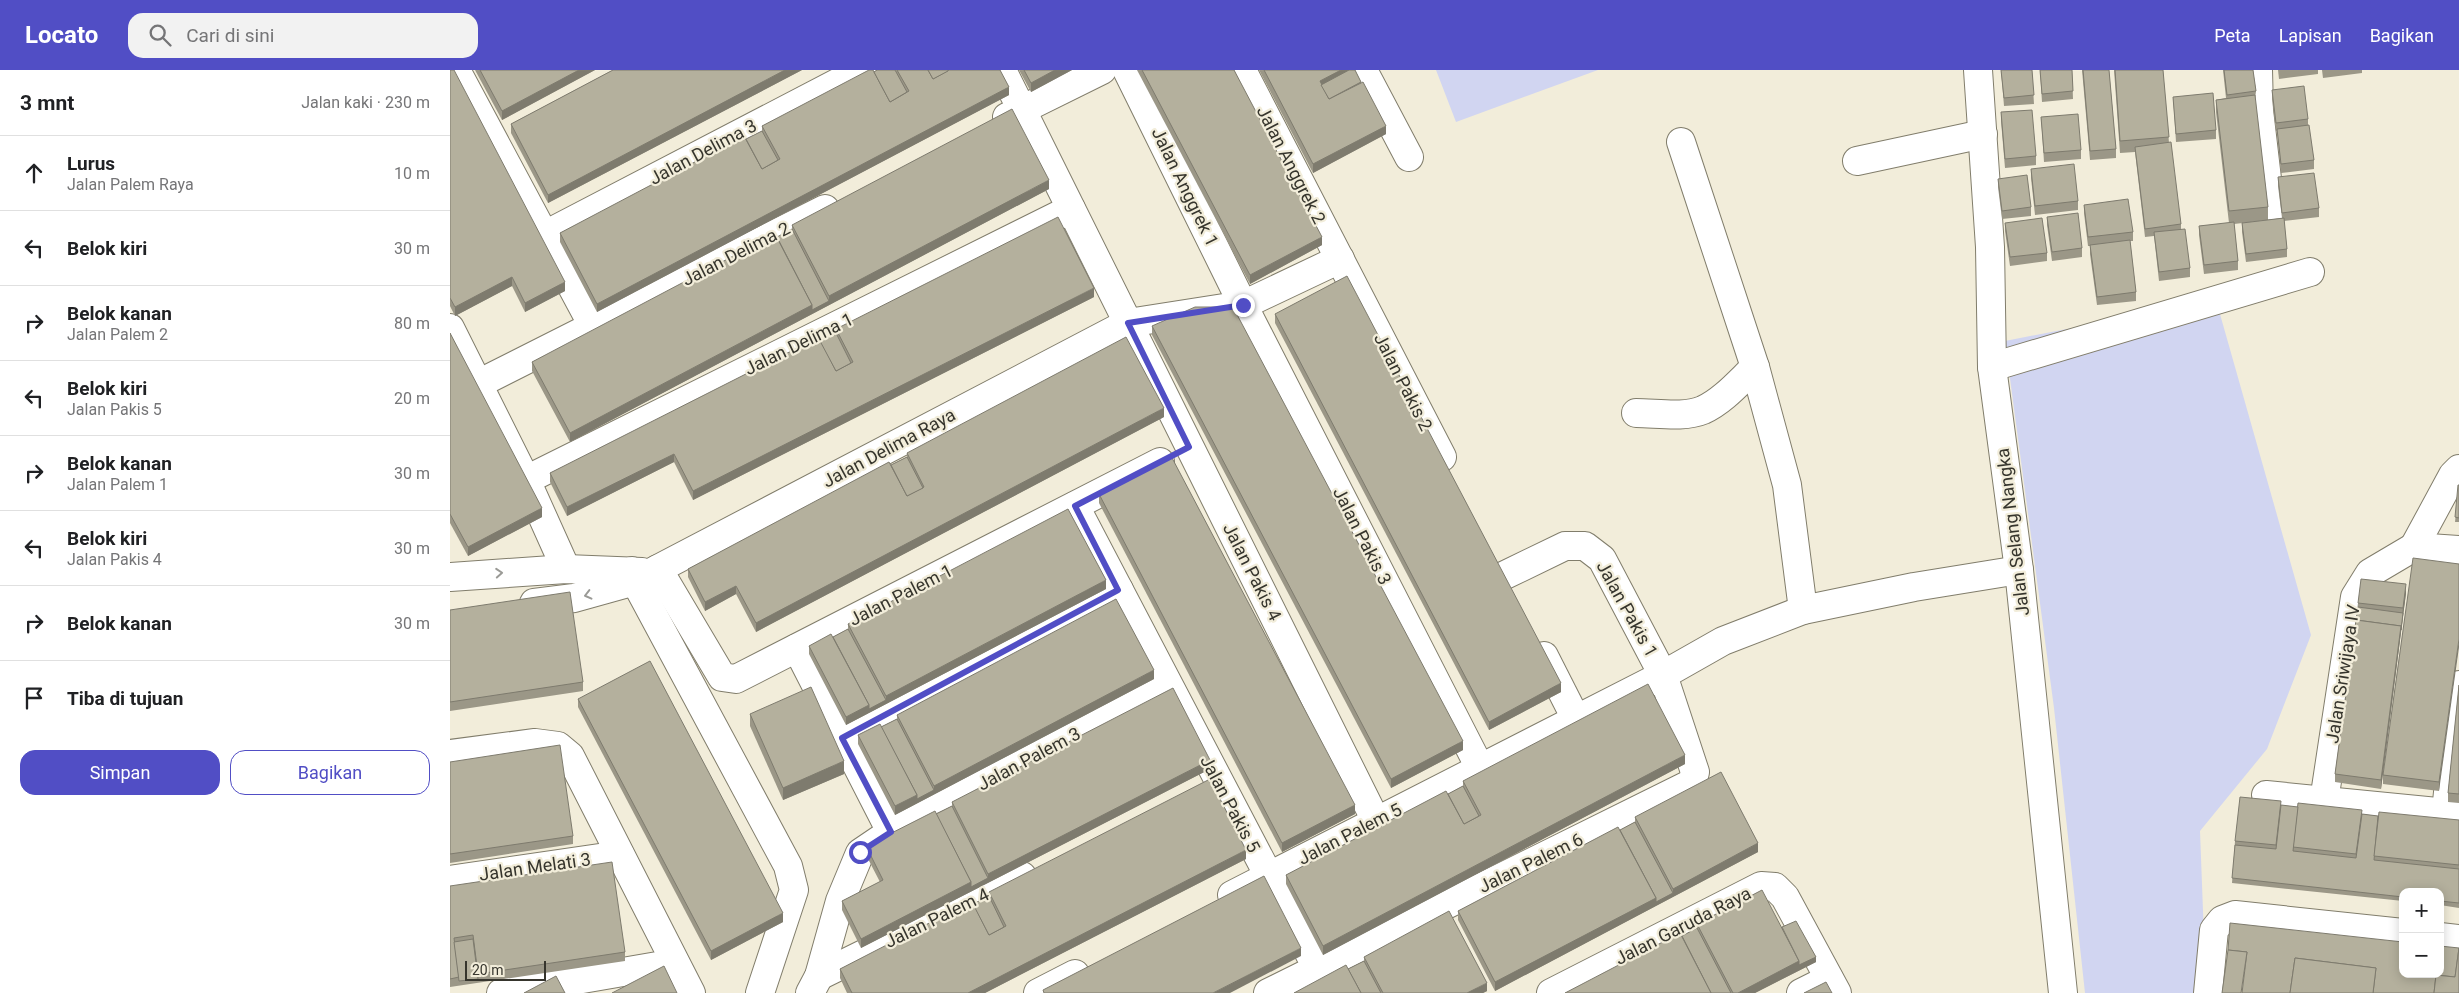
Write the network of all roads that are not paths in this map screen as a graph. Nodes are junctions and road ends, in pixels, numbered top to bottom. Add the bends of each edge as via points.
1 (456, 70) edge
2 (1002, 70) edge
3 (1102, 70) edge
4 (1127, 70) edge
5 (1242, 70) edge
6 (1363, 70) edge
7 (1978, 70) edge
8 (2258, 70) edge
9 (852, 72) edge
10 (1022, 110) junction
11 (517, 124) edge
12 (987, 127) edge
13 (1983, 134) junction
14 (492, 137) junction
15 (1681, 142) dead end
16 (1409, 157) dead end
17 (1857, 161) dead end
18 (847, 198) edge
19 (1072, 209) junction
20 (2271, 213) dead end
21 (545, 235) junction
22 (1340, 259) junction
23 (2310, 272) dead end
24 (1243, 305) junction
25 (1128, 323) junction
26 (593, 326) junction
27 (450, 328) edge
28 (1755, 367) junction
29 (1992, 367) junction
30 (478, 384) junction
31 (1636, 413) dead end
32 (1189, 447) junction
33 (2459, 469) edge
34 (1453, 479) edge
35 (526, 480) junction
36 (1075, 506) junction
37 (2414, 547) junction
38 (1489, 550) edge
39 (2459, 550) edge
40 (566, 569) junction
41 (2019, 570) junction
42 (643, 573) junction
43 (451, 575) edge
44 (1503, 576) junction
45 (1118, 590) junction
46 (1516, 601) edge
47 (507, 606) edge
48 (1803, 610) junction
49 (1533, 635) edge
50 (797, 648) junction
51 (1663, 675) junction
52 (2459, 685) edge
53 (1168, 686) junction
54 (1576, 719) junction
55 (842, 738) junction
56 (450, 754) edge
57 (1480, 768) junction
58 (2266, 795) dead end
59 (2324, 800) junction
60 (2452, 813) edge
61 (1376, 821) junction
62 (891, 832) junction
63 (620, 855) junction
64 (1040, 867) edge
65 (1268, 876) junction
66 (450, 880) edge
67 (1206, 908) edge
68 (2399, 933) edge
69 (2444, 937) edge
70 (2459, 939) edge
71 (1100, 962) edge
72 (675, 963) junction
73 (1317, 968) junction
74 (814, 984) edge
75 (1833, 986) edge
76 (563, 988) edge
77 (501, 993) edge
78 (691, 993) edge
79 (760, 993) edge
80 (1038, 993) edge
81 (1268, 993) edge
82 (1551, 993) edge
83 (1800, 993) edge
84 (2063, 993) edge
85 (2208, 993) edge

1 - 14 street
2 - 10 street, Jalan Pakis 4
3 - 10 street
4 - 24 street, Jalan Anggrek 1
5 - 22 street, Jalan Anggrek 2
6 - 16 street
7 - 13 street, Jalan Selang Nangka
8 - 20 street via 2259,110
9 - 21 street, Jalan Delima 3
10 - 12 street
10 - 19 street, Jalan Pakis 4
11 - 14 street
13 - 17 street
13 - 29 street, Jalan Selang Nangka via 1990,247
14 - 21 street
15 - 28 street
18 - 26 street, Jalan Delima 2
19 - 25 street, Jalan Pakis 4
19 - 35 street, Jalan Delima 1
21 - 26 street
22 - 24 street, Jalan Delima Raya
22 - 34 street, Jalan Pakis 2
23 - 29 street
24 - 25 street, Jalan Delima Raya
24 - 57 street, Jalan Pakis 3
25 - 32 street, Jalan Pakis 4
25 - 42 street, Jalan Delima Raya
26 - 30 street, Jalan Delima 2
27 - 30 street
28 - 31 street via 1703,410 1688,414
28 - 48 street via 1787,485
29 - 41 street, Jalan Selang Nangka
30 - 35 street
32 - 36 street, Jalan Palem 1
32 - 61 street, Jalan Pakis 4
33 - 37 street
35 - 40 street
36 - 45 street, Jalan Pakis 5
36 - 50 street, Jalan Palem 1
37 - 39 street
37 - 59 street, Jalan Sriwijaya IV via 2370,573 2355,596
38 - 44 street
40 - 42 street
43 -> 40 street
41 - 48 street, Jalan Palem 5
41 - 84 street, Jalan Selang Nangka
42 -> 47 street, Jalan Delima Raya via 574,598
42 - 50 street, Jalan Palem 1 via 722,677 736,679
42 - 79 street via 788,866 794,890
44 - 46 street
44 - 51 street, Jalan Pakis 1 via 1565,546 1585,546 1602,559
45 - 53 street, Jalan Pakis 5
45 - 55 street
48 - 51 street, Jalan Palem 5 via 1722,641
49 - 54 street
50 - 55 street
51 - 54 street, Jalan Palem 5
51 - 73 street, Jalan Palem 6 via 1695,772 1692,783
52 - 60 street
53 - 62 street, Jalan Palem 3
53 - 65 street, Jalan Pakis 5 via 1209,785
54 - 57 street, Jalan Palem 5
55 - 62 street
56 - 63 street via 536,742 558,746 570,756
57 - 61 street, Jalan Palem 5
58 - 59 street
59 - 60 street
61 - 65 street, Jalan Palem 5
62 - 74 street, Jalan Palem 3 via 860,852 840,901
63 - 66 street, Jalan Melati 3
63 - 72 street
64 - 74 street, Jalan Palem 4
65 - 67 street, Jalan Palem 5
65 - 73 street, Jalan Pakis 5
68 - 85 street via 2235,915 2222,920 2214,930
69 - 70 street
71 - 80 street
72 - 76 street
72 - 78 street
73 - 81 street, Jalan Palem 6
75 - 82 street, Jalan Garuda Raya via 1785,897 1775,888 1761,886
75 - 83 street
76 - 77 street

